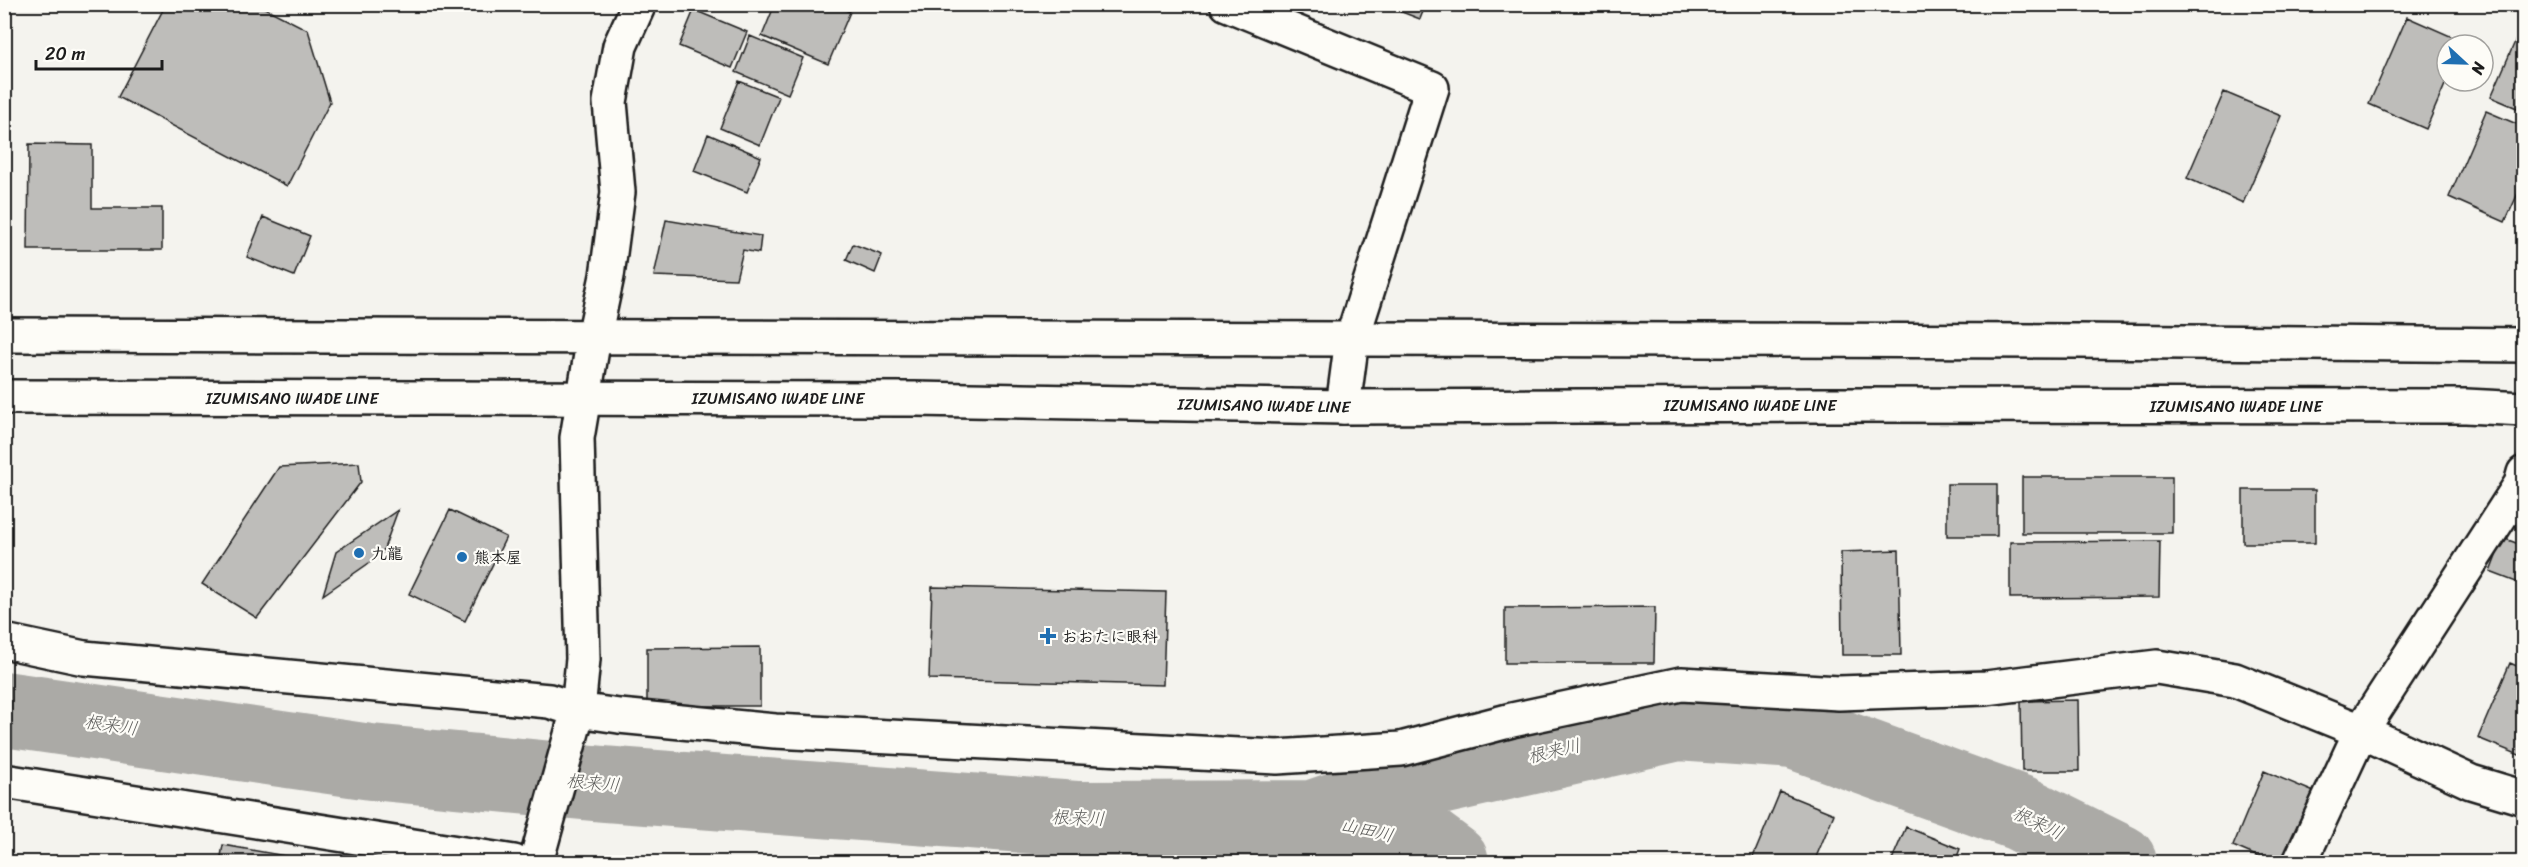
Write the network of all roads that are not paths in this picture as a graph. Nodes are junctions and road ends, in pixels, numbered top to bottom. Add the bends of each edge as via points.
1 (639, 4) edge
2 (1227, 4) edge
3 (4, 335) edge
4 (594, 337) junction
5 (1352, 339) junction
6 (2523, 345) edge
7 (4, 397) edge
8 (583, 398) junction
9 (1343, 407) junction
10 (2523, 409) edge
11 (2523, 473) edge
12 (4, 641) edge
13 (578, 710) junction
14 (2361, 731) junction
15 (4, 780) edge
16 (2523, 798) edge
17 (540, 849) edge
18 (514, 862) edge
19 (2300, 862) edge

1 - 4 main road via 620,46 609,102 618,192
2 - 5 main road via 1432,88
3 - 4 main road
4 - 5 main road
4 - 8 main road
5 - 6 main road
5 - 9 main road
7 - 8 main road, IZUMISANO IWADE LINE
8 - 9 main road, IZUMISANO IWADE LINE
8 - 13 main road via 577,438 583,659
9 - 10 main road, IZUMISANO IWADE LINE
11 - 14 main road via 2521,484
12 - 13 main road via 84,658 549,700
13 - 14 main road via 775,731 1276,757 1401,749 1512,720 1681,684 1839,693 1986,688 2157,668 2235,680
13 - 17 main road
14 - 16 main road via 2471,782
14 - 19 main road
15 - 18 main road

